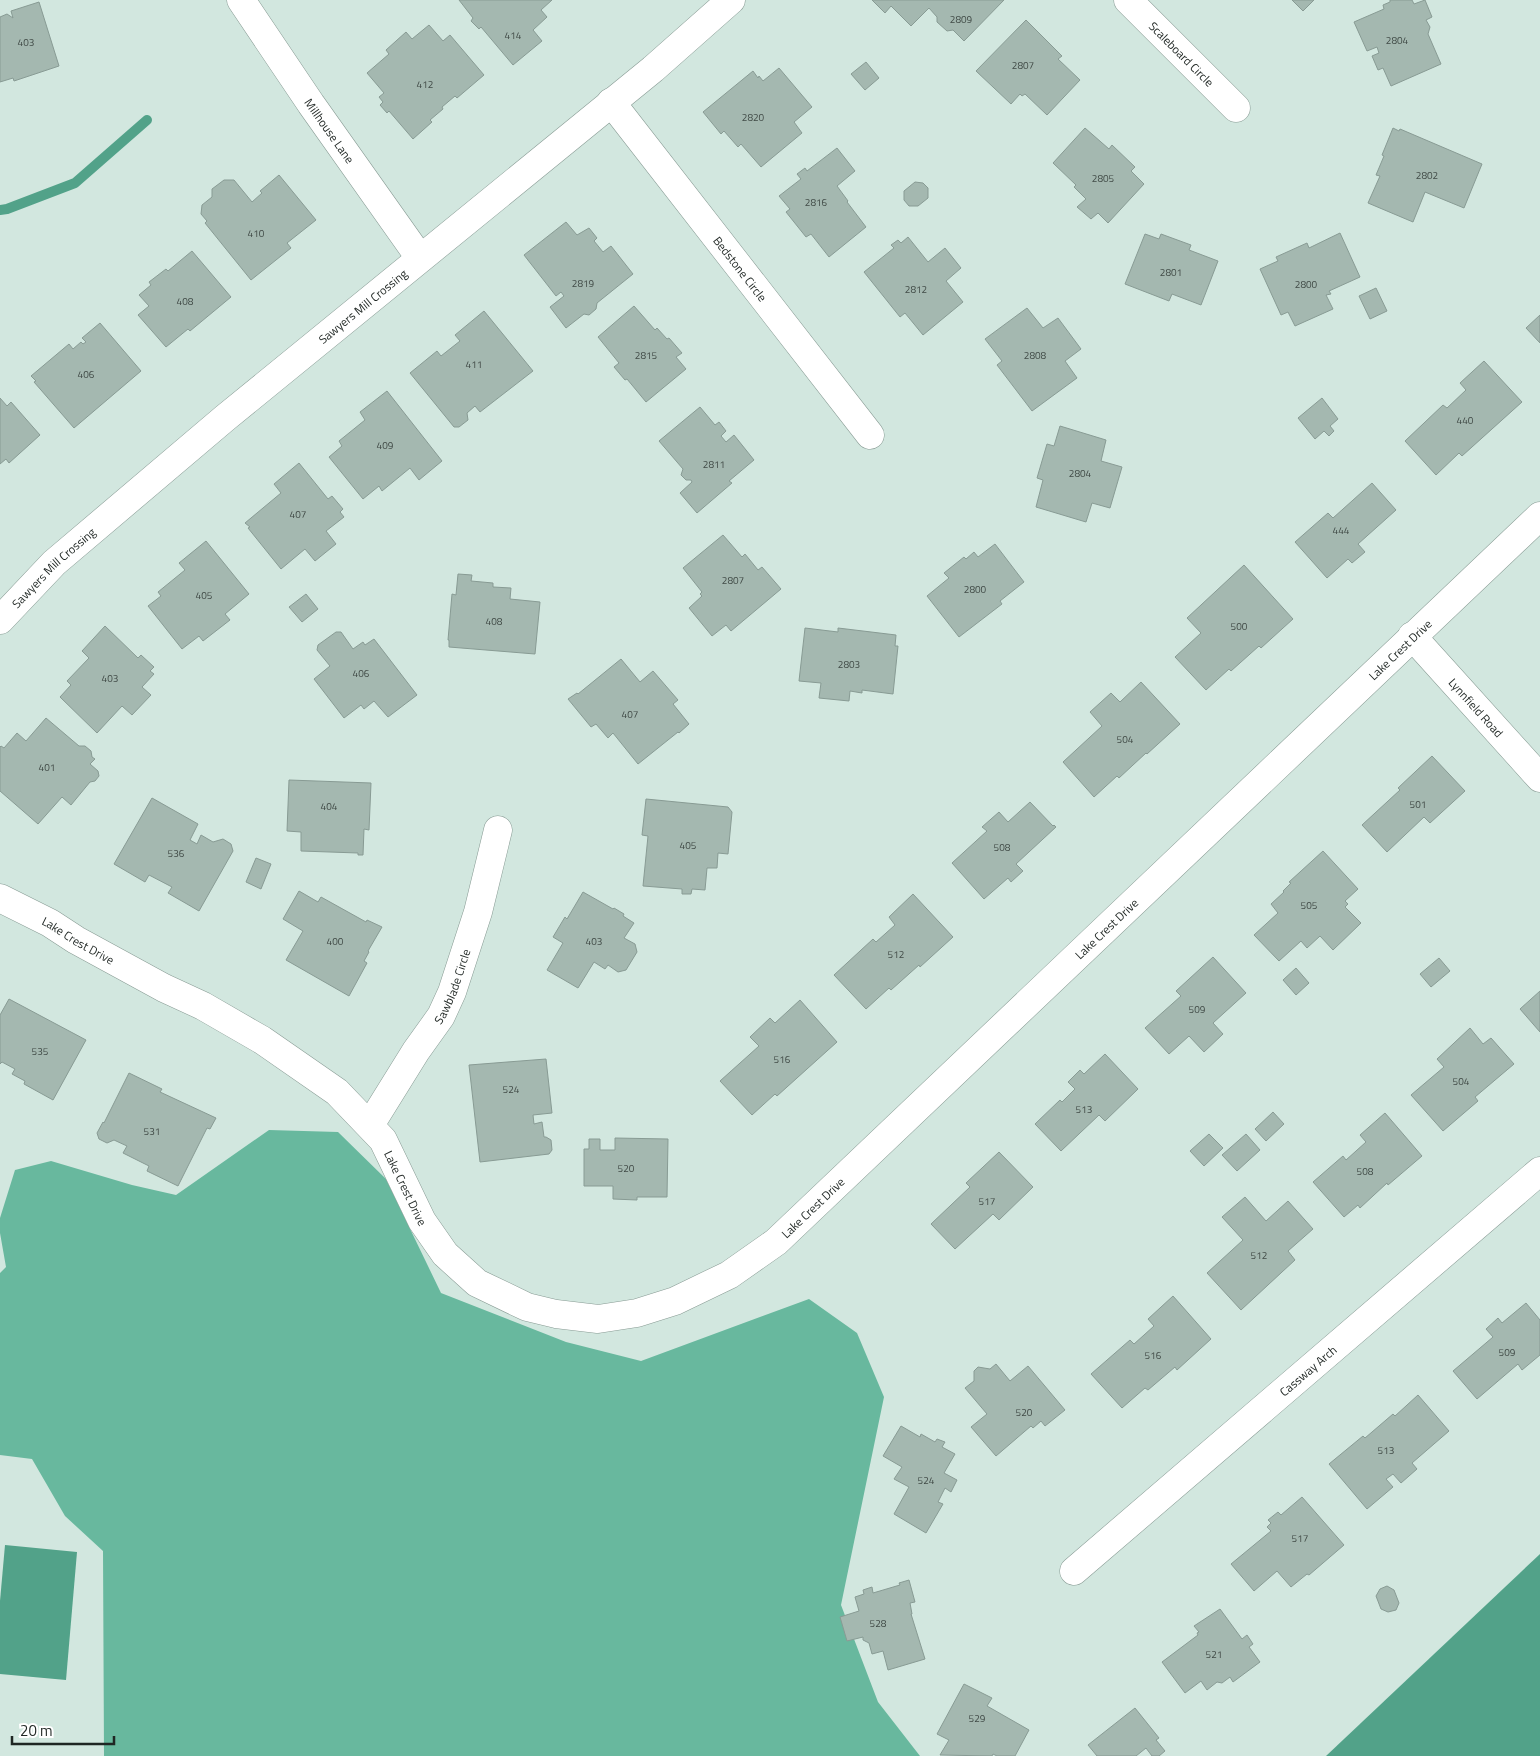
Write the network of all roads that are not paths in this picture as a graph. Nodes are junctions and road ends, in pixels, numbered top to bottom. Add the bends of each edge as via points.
1 (241, 0) edge
2 (731, 0) edge
3 (1128, 0) edge
4 (611, 102) junction
5 (1236, 108) dead end
6 (420, 258) junction
7 (870, 435) dead end
8 (1540, 516) edge
9 (0, 620) edge
10 (1412, 636) junction
11 (1540, 778) edge
12 (498, 830) dead end
13 (0, 898) edge
14 (370, 1125) junction
15 (1540, 1171) edge
16 (1074, 1571) dead end

1 - 6 street, Millhouse Lane
2 - 4 street, Sawyers Mill Crossing
3 - 5 street, Scaleboard Circle
4 - 6 street, Sawyers Mill Crossing
4 - 7 street, Bedstone Circle
6 - 9 street, Sawyers Mill Crossing via 61,557
8 - 10 street, Lake Crest Drive
10 - 11 street, Lynnfield Road
10 - 14 street, Lake Crest Drive via 776,1242 728,1275 675,1301 637,1313 598,1319 527,1307 477,1283 445,1254 422,1221 383,1140
12 - 14 street, Sawblade Circle via 478,912 452,992 441,1016
13 - 14 street, Lake Crest Drive via 262,1040 337,1092
15 - 16 street, Cassway Arch

